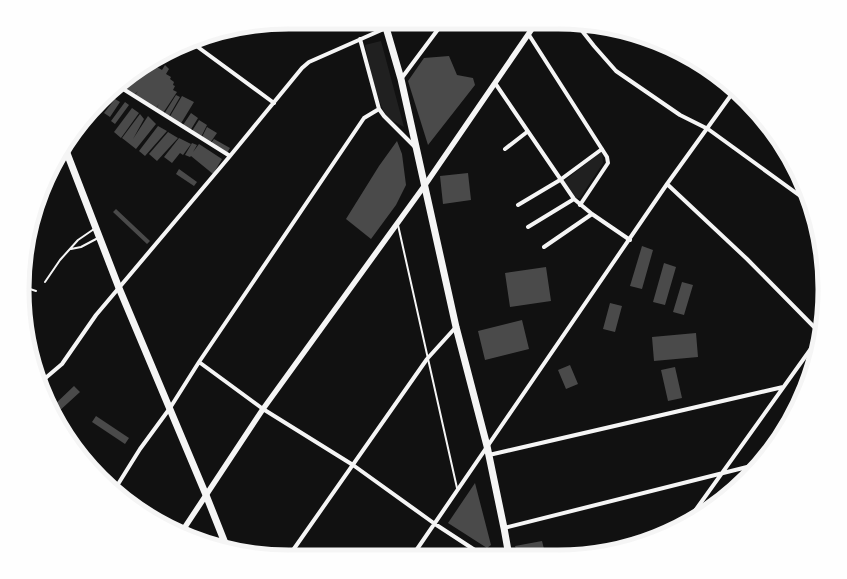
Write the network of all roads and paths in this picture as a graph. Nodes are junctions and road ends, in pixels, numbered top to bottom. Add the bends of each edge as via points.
1 (379, 29) edge
2 (386, 29) edge
3 (438, 29) edge
4 (532, 29) edge
5 (582, 30) edge
6 (529, 35) junction
7 (360, 39) junction
8 (197, 46) edge
9 (401, 79) junction
10 (495, 83) junction
11 (124, 89) edge
12 (731, 96) edge
13 (274, 103) junction
14 (379, 109) junction
15 (708, 129) junction
16 (527, 132) junction
17 (415, 148) junction
18 (504, 149) dead end
19 (602, 149) junction
20 (67, 154) edge
21 (230, 156) junction
22 (560, 180) junction
23 (667, 184) junction
24 (425, 185) junction
25 (800, 196) edge
26 (574, 199) junction
27 (580, 205) junction
28 (518, 206) dead end
29 (592, 214) junction
30 (397, 222) junction
31 (528, 227) dead end
32 (97, 228) junction
33 (100, 237) junction
34 (630, 240) junction
35 (544, 247) dead end
36 (70, 250) junction
37 (45, 282) dead end
38 (119, 288) junction
39 (29, 289) edge
40 (36, 291) dead end
41 (456, 326) junction
42 (815, 329) edge
43 (811, 349) edge
44 (427, 359) junction
45 (199, 362) junction
46 (45, 378) edge
47 (783, 387) junction
48 (170, 408) junction
49 (263, 409) junction
50 (487, 446) junction
51 (489, 455) junction
52 (353, 465) junction
53 (748, 466) edge
54 (723, 473) junction
55 (117, 484) edge
56 (457, 490) junction
57 (206, 495) junction
58 (696, 510) edge
59 (435, 524) junction
60 (183, 527) edge
61 (504, 528) junction
62 (223, 541) edge
63 (293, 550) edge
64 (417, 550) edge
65 (475, 550) edge
66 (507, 550) edge

1 - 7 street
2 - 9 main road
3 - 9 street
4 - 6 street
5 - 15 street via 616,71 680,115
6 - 10 street
6 - 19 street
7 - 13 street via 309,62
7 - 14 street
8 - 13 street
9 - 17 main road
10 - 16 street
10 - 24 street
11 - 21 street
12 - 15 street
13 - 21 street
14 - 17 street
14 - 45 street via 364,118
15 - 23 street
15 - 25 street
16 - 18 street
16 - 22 street
17 - 24 main road
19 - 22 street
19 - 27 street via 608,163
20 - 32 main road
21 - 38 street
22 - 26 street
22 - 28 street
23 - 34 street
23 - 42 street via 747,259
24 - 30 street
24 - 41 main road
26 - 27 street
26 - 31 street
27 - 29 street
29 - 34 street
29 - 35 street
30 - 44 lane
30 - 49 street
32 - 33 main road
32 - 36 lane via 78,240
33 - 36 lane
33 - 38 main road
34 - 50 street
36 - 37 lane
38 - 46 street via 96,315 62,364
38 - 48 main road
39 - 40 lane
41 - 44 street
41 - 50 main road
43 - 47 street
44 - 52 street
44 - 56 lane
45 - 48 street
45 - 49 street
47 - 51 street
47 - 54 street
48 - 55 street
48 - 57 main road
49 - 52 street
49 - 57 street
50 - 51 main road
50 - 56 street
51 - 61 main road
52 - 59 street
52 - 63 street
53 - 54 street
54 - 58 street
54 - 61 street
56 - 59 street
57 - 60 street
57 - 62 main road
59 - 64 street
59 - 65 street
61 - 66 main road

